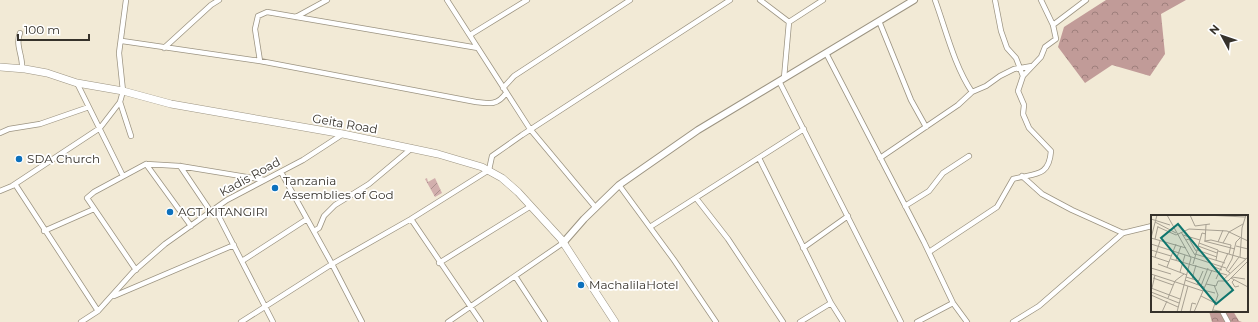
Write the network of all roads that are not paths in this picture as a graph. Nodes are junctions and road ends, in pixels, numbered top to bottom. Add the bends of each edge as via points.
1 (126, 0) edge
2 (219, 0) edge
3 (326, 0) edge
4 (447, 0) edge
5 (527, 0) edge
6 (630, 0) edge
7 (730, 0) edge
8 (760, 0) edge
9 (823, 0) edge
10 (914, 0) edge
11 (935, 0) edge
12 (995, 0) edge
13 (1041, 0) edge
14 (1086, 0) edge
15 (296, 18) junction
16 (879, 21) junction
17 (789, 22) junction
18 (1053, 25) junction
19 (20, 33) dead end
20 (470, 35) junction
21 (122, 41) junction
22 (164, 48) junction
23 (478, 48) junction
24 (826, 53) junction
25 (260, 61) junction
26 (1034, 65) junction
27 (0, 67) edge
28 (22, 68) junction
29 (1021, 68) junction
30 (1023, 76) junction
31 (782, 79) junction
32 (77, 83) junction
33 (505, 90) junction
34 (123, 91) junction
35 (972, 92) junction
36 (120, 102) junction
37 (89, 107) junction
38 (926, 127) junction
39 (100, 128) junction
40 (530, 129) junction
41 (804, 129) junction
42 (0, 133) edge
43 (343, 134) junction
44 (131, 136) dead end
45 (412, 148) junction
46 (969, 156) dead end
47 (759, 158) junction
48 (880, 158) junction
49 (146, 164) junction
50 (180, 166) junction
51 (489, 170) junction
52 (281, 172) junction
53 (123, 176) junction
54 (1022, 176) junction
55 (265, 180) junction
56 (15, 184) junction
57 (619, 185) junction
58 (0, 191) edge
59 (696, 198) junction
60 (531, 206) junction
61 (905, 206) junction
62 (596, 208) junction
63 (94, 209) junction
64 (215, 209) junction
65 (211, 212) junction
66 (848, 216) junction
67 (307, 219) junction
68 (411, 219) junction
69 (191, 226) junction
70 (1151, 226) edge
71 (650, 227) junction
72 (44, 231) junction
73 (314, 231) junction
74 (1123, 233) junction
75 (563, 242) junction
76 (234, 245) junction
77 (803, 248) junction
78 (929, 252) junction
79 (242, 261) junction
80 (439, 263) junction
81 (332, 264) junction
82 (136, 270) junction
83 (514, 276) junction
84 (113, 297) junction
85 (831, 303) junction
86 (953, 303) junction
87 (471, 306) junction
88 (266, 307) junction
89 (98, 311) junction
90 (1223, 312) edge
91 (81, 322) edge
92 (241, 322) edge
93 (274, 322) edge
94 (362, 322) edge
95 (448, 322) edge
96 (481, 322) edge
97 (545, 322) edge
98 (615, 322) edge
99 (716, 322) edge
100 (783, 322) edge
101 (800, 322) edge
102 (843, 322) edge
103 (901, 322) edge
104 (917, 322) edge
105 (967, 322) edge
106 (1014, 322) edge
107 (1228, 322) edge

1 - 21 street
2 - 22 street
3 - 15 street
4 - 20 street
5 - 20 street
6 - 33 street via 514,76
7 - 40 street
8 - 17 street
9 - 17 street
10 - 16 street
11 - 35 street via 953,52
12 - 29 street via 1007,48
13 - 18 street
14 - 18 street
15 - 23 street
15 - 25 street via 268,12 258,16 255,29
16 - 24 street
16 - 38 street via 911,100
17 - 31 street
18 - 26 street via 1056,40 1045,47
19 - 28 street via 17,40 23,60
20 - 23 street
21 - 22 street
21 - 34 street via 119,53
22 - 25 street
23 - 33 street
24 - 31 street
24 - 48 street
25 - 33 street via 492,104 501,101
26 - 29 street
26 - 30 street
27 - 28 main road, Geita Road
28 - 32 main road, Geita Road
29 - 30 street
29 - 35 street via 1000,76
30 - 54 street via 1018,91 1024,105 1023,114 1029,128 1051,151 1050,163 1045,170 1036,175
31 - 41 street
31 - 57 street via 698,130
32 - 34 main road, Geita Road
32 - 37 street
33 - 40 street
34 - 36 street
34 - 43 main road, Geita Road via 171,104
35 - 38 street
36 - 39 street
36 - 44 street
37 - 39 street
37 - 42 street via 40,124
38 - 48 street
39 - 53 street
39 - 56 street
40 - 51 street via 492,156
40 - 62 street
41 - 47 street
41 - 66 street
43 - 45 main road, Geita Road
43 - 52 street, Kadis Road
45 - 51 main road, Geita Road
45 - 73 street via 369,184 335,205 324,216 319,228
46 - 61 street via 943,173 929,192
47 - 59 street
47 - 77 street
48 - 61 street
49 - 50 street
49 - 53 street
49 - 69 street
50 - 55 street
50 - 65 street
51 - 60 main road, Geita Road via 513,187
51 - 68 street
52 - 55 street, Kadis Road
52 - 67 street
53 - 63 street via 87,198
54 - 74 street via 1042,194
54 - 78 street via 1013,179 997,206
55 - 64 street, Kadis Road
56 - 58 street
56 - 72 street
57 - 62 street
57 - 71 street
59 - 71 street
59 - 100 street via 728,239
60 - 75 main road, Geita Road
60 - 80 street
61 - 78 street
62 - 75 street
63 - 72 street
63 - 82 street
64 - 65 street, Kadis Road
64 - 76 street
65 - 69 street, Kadis Road
66 - 77 street
66 - 103 street
67 - 73 street
67 - 79 street
68 - 80 street
68 - 81 street
69 - 82 street, Kadis Road via 165,244
70 - 74 street
71 - 99 street
72 - 89 street
73 - 81 street
74 - 106 street via 1039,306
75 - 83 street
75 - 98 main road, Geita Road
76 - 79 street
76 - 84 street
77 - 85 street
78 - 86 street
79 - 88 street
80 - 87 street
81 - 88 street
81 - 94 street
82 - 84 street, Kadis Road
83 - 87 street
83 - 97 street
84 - 89 street, Kadis Road
85 - 101 street
85 - 102 street
86 - 104 street
86 - 105 street
87 - 95 street
87 - 96 street
88 - 92 street
88 - 93 street
89 - 91 street, Kadis Road
90 - 107 street

